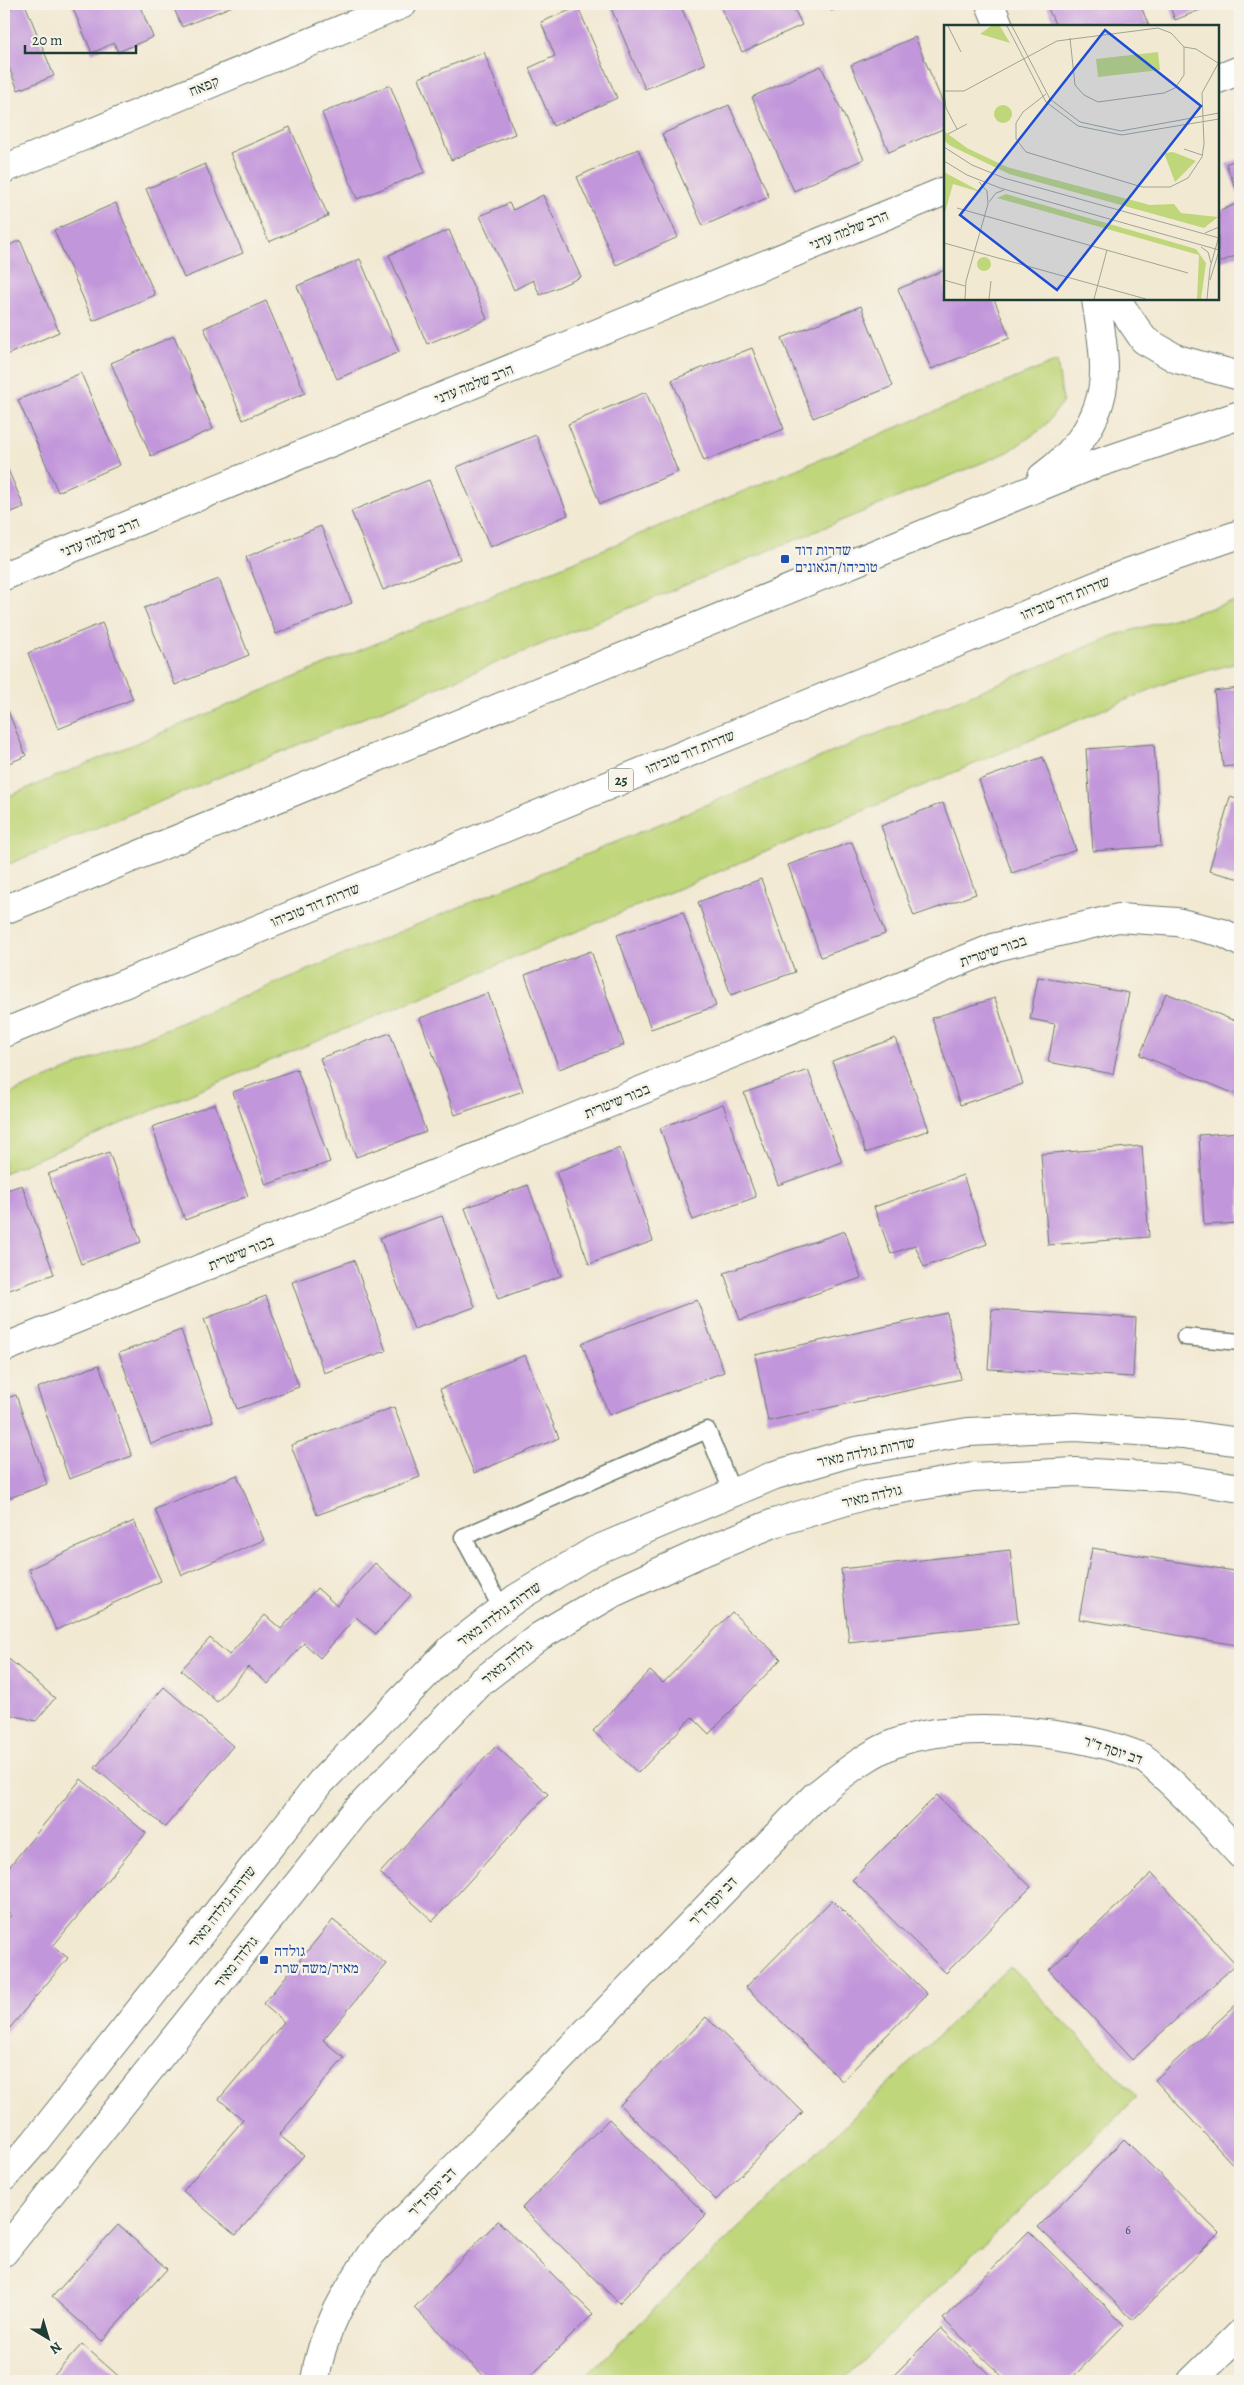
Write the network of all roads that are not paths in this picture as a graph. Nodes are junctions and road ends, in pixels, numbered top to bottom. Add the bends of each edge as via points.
1 (403, 4) edge
2 (990, 4) edge
3 (999, 25) edge
4 (1240, 70) edge
5 (1219, 79) edge
6 (4, 169) edge
7 (944, 191) edge
8 (1096, 300) edge
9 (1117, 300) edge
10 (1240, 376) edge
11 (1240, 415) edge
12 (1015, 496) junction
13 (1240, 534) edge
14 (4, 576) edge
15 (4, 910) edge
16 (1240, 942) edge
17 (4, 1033) edge
18 (1185, 1337) dead end
19 (1240, 1342) edge
20 (4, 1348) edge
21 (1240, 1442) edge
22 (1240, 1488) edge
23 (732, 1491) junction
24 (502, 1609) junction
25 (1240, 1854) edge
26 (4, 2177) edge
27 (4, 2252) edge
28 (1240, 2334) edge
29 (315, 2381) edge
30 (1192, 2381) edge

1 - 6 main road, קפאח
2 - 3 main road
4 - 5 main road
7 - 14 main road, הרב שלמה עדני
8 - 12 main road via 1104,368 1100,404 1086,433 1062,462
9 - 10 main road via 1144,340 1177,358
11 - 12 main road via 1090,466
12 - 15 main road
13 - 17 main road, שדרות דוד טוביהו / 25 via 1130,572
16 - 20 main road, בכור שיטרית via 1223,933 1177,922 1118,918 996,947
18 - 19 lane
21 - 23 main road, שדרות גולדה מאיר via 1183,1434 1076,1427 968,1432 856,1451
22 - 27 main road, גולדה מאיר via 1178,1478 1076,1472 973,1477 866,1495 774,1523 698,1554 614,1592 540,1636 482,1681 355,1812
23 - 24 main road, שדרות גולדה מאיר via 594,1551
23 - 24 lane via 706,1430 463,1536
24 - 26 main road, שדרות גולדה מאיר via 452,1648 321,1782
25 - 29 main road, דב יוסף ד"ר via 1190,1799 1144,1759 1086,1739 1006,1730 928,1733 899,1741 851,1768 815,1796 371,2254 339,2305 318,2357
28 - 30 main road

